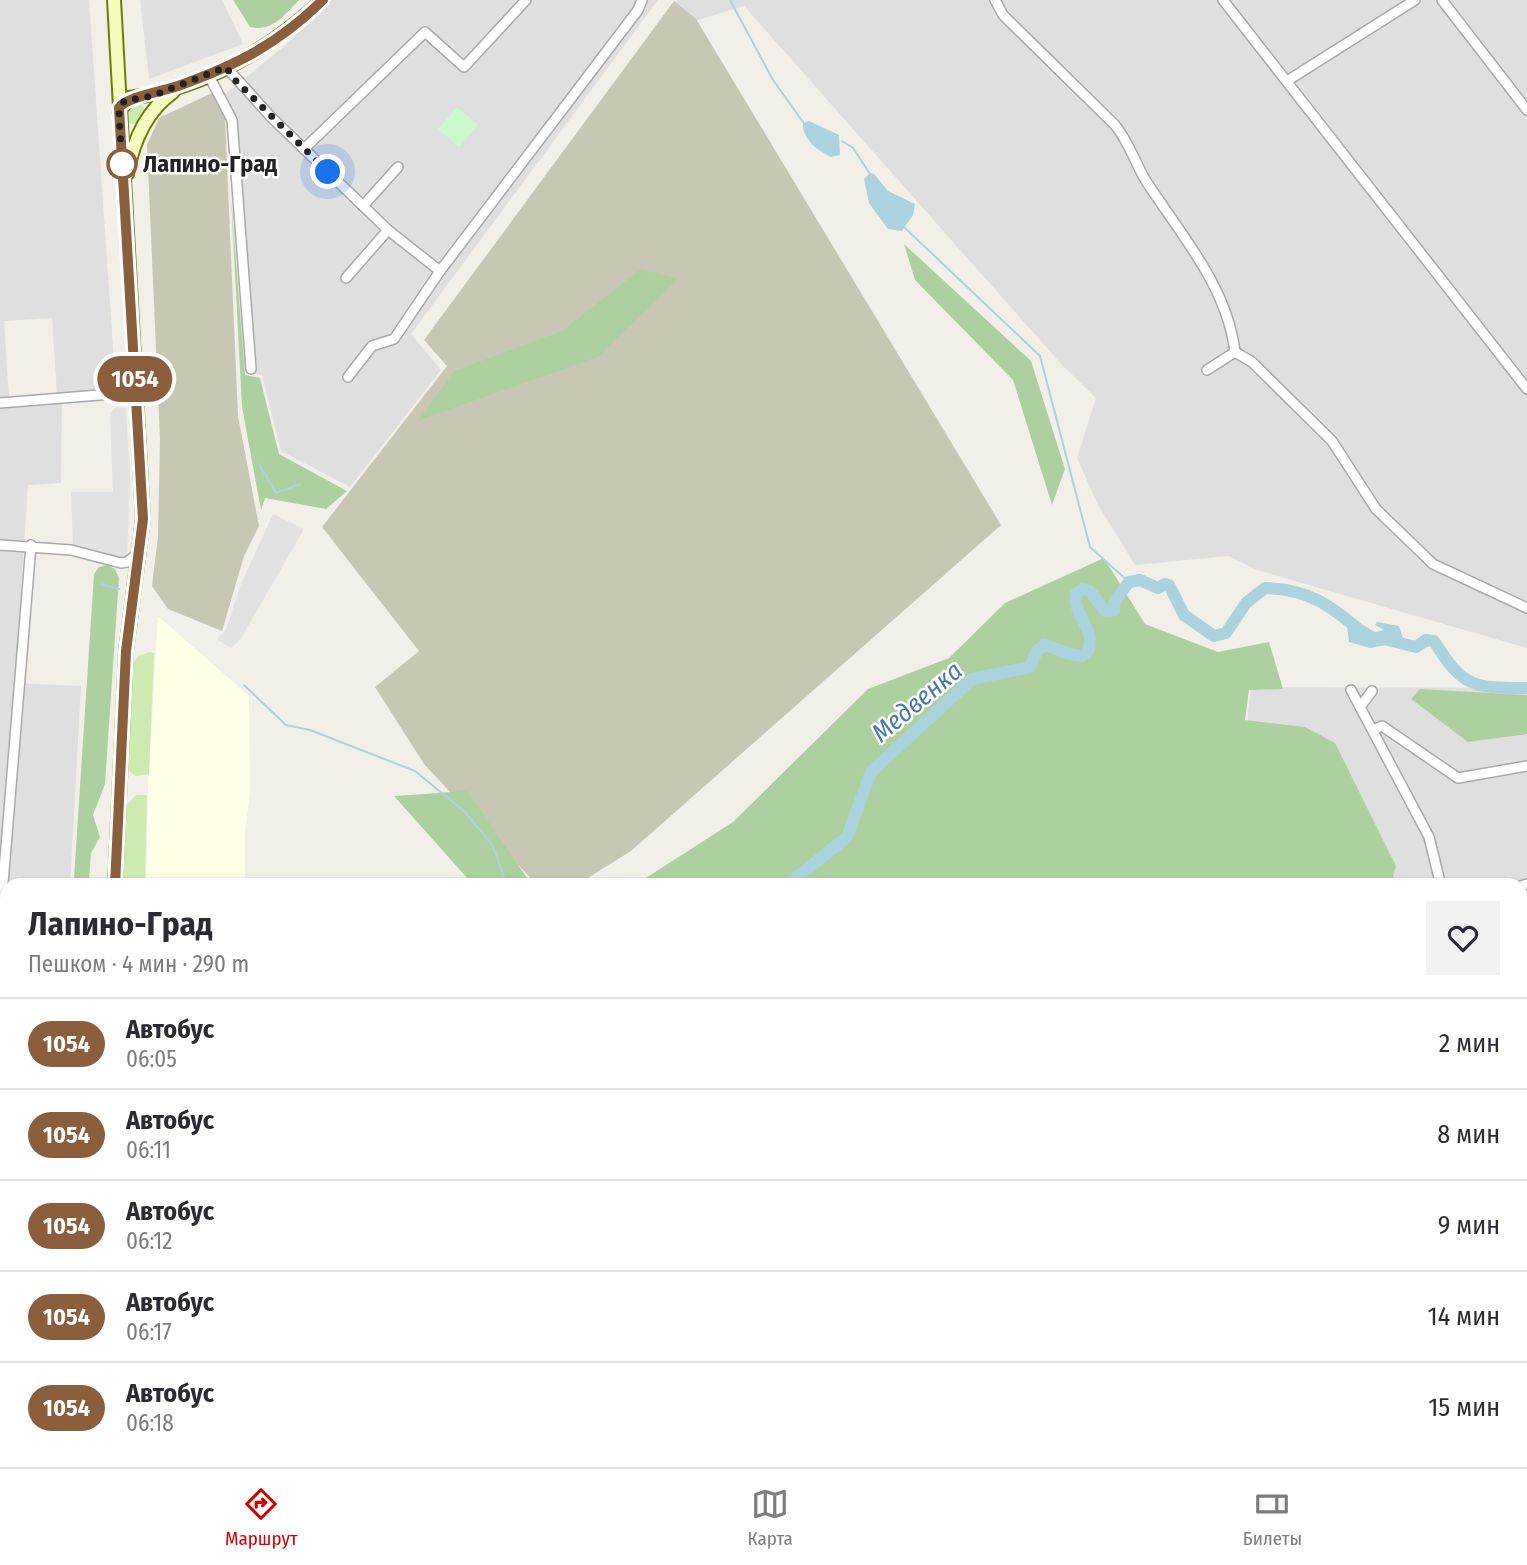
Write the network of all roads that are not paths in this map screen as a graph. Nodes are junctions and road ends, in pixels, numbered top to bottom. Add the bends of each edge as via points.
1 (114, 0) edge
2 (323, 0) edge
3 (526, 0) edge
4 (642, 0) edge
5 (995, 0) edge
6 (1223, 0) edge
7 (1415, 0) edge
8 (1442, 0) edge
9 (226, 67) junction
10 (118, 72) junction
11 (196, 79) junction
12 (1287, 81) junction
13 (136, 98) junction
14 (1527, 110) edge
15 (119, 113) junction
16 (146, 120) junction
17 (304, 149) junction
18 (398, 167) dead end
19 (125, 186) junction
20 (363, 206) junction
21 (388, 230) junction
22 (440, 271) junction
23 (346, 278) dead end
24 (1235, 352) junction
25 (251, 369) dead end
26 (1207, 370) dead end
27 (348, 377) dead end
28 (1527, 389) edge
29 (136, 393) junction
30 (0, 403) edge
31 (0, 545) edge
32 (31, 545) junction
33 (141, 552) junction
34 (115, 562) junction
35 (135, 583) junction
36 (1527, 608) edge
37 (1351, 690) dead end
38 (1372, 691) dead end
39 (1360, 706) junction
40 (1373, 730) junction
41 (1527, 766) edge
42 (3, 878) edge
43 (115, 878) edge
44 (1439, 878) edge

1 - 10 main road
2 - 9 main road via 276,41
3 - 17 street via 464,66 425,32
4 - 22 street
5 - 24 street via 1003,15 1122,134 1140,172 1198,254 1221,304
6 - 12 street
7 - 12 street
8 - 14 street
9 - 11 main road
9 - 17 street
10 - 13 main road
10 - 15 main road
11 - 13 main road
11 - 16 main road via 157,105
11 - 25 street via 232,120
12 - 28 street
13 - 15 main road via 124,101
13 - 16 main road via 147,108
15 - 16 main road via 130,126
15 - 19 main road
16 - 19 main road via 133,149
17 - 20 street
18 - 20 street
19 - 29 main road
20 - 21 street
21 - 22 street
21 - 23 street
22 - 27 street via 394,339 372,346
24 - 26 street
24 - 36 street via 1252,362 1332,441 1376,509 1433,564
29 - 30 street
29 - 33 main road
31 - 32 street
32 - 34 street
32 - 42 street
33 - 34 street via 127,562
33 - 35 main road
34 - 35 street
35 - 43 main road via 126,651
37 - 39 street
38 - 39 street
39 - 40 street
40 - 41 street via 1382,726 1458,778
40 - 44 street via 1429,837

